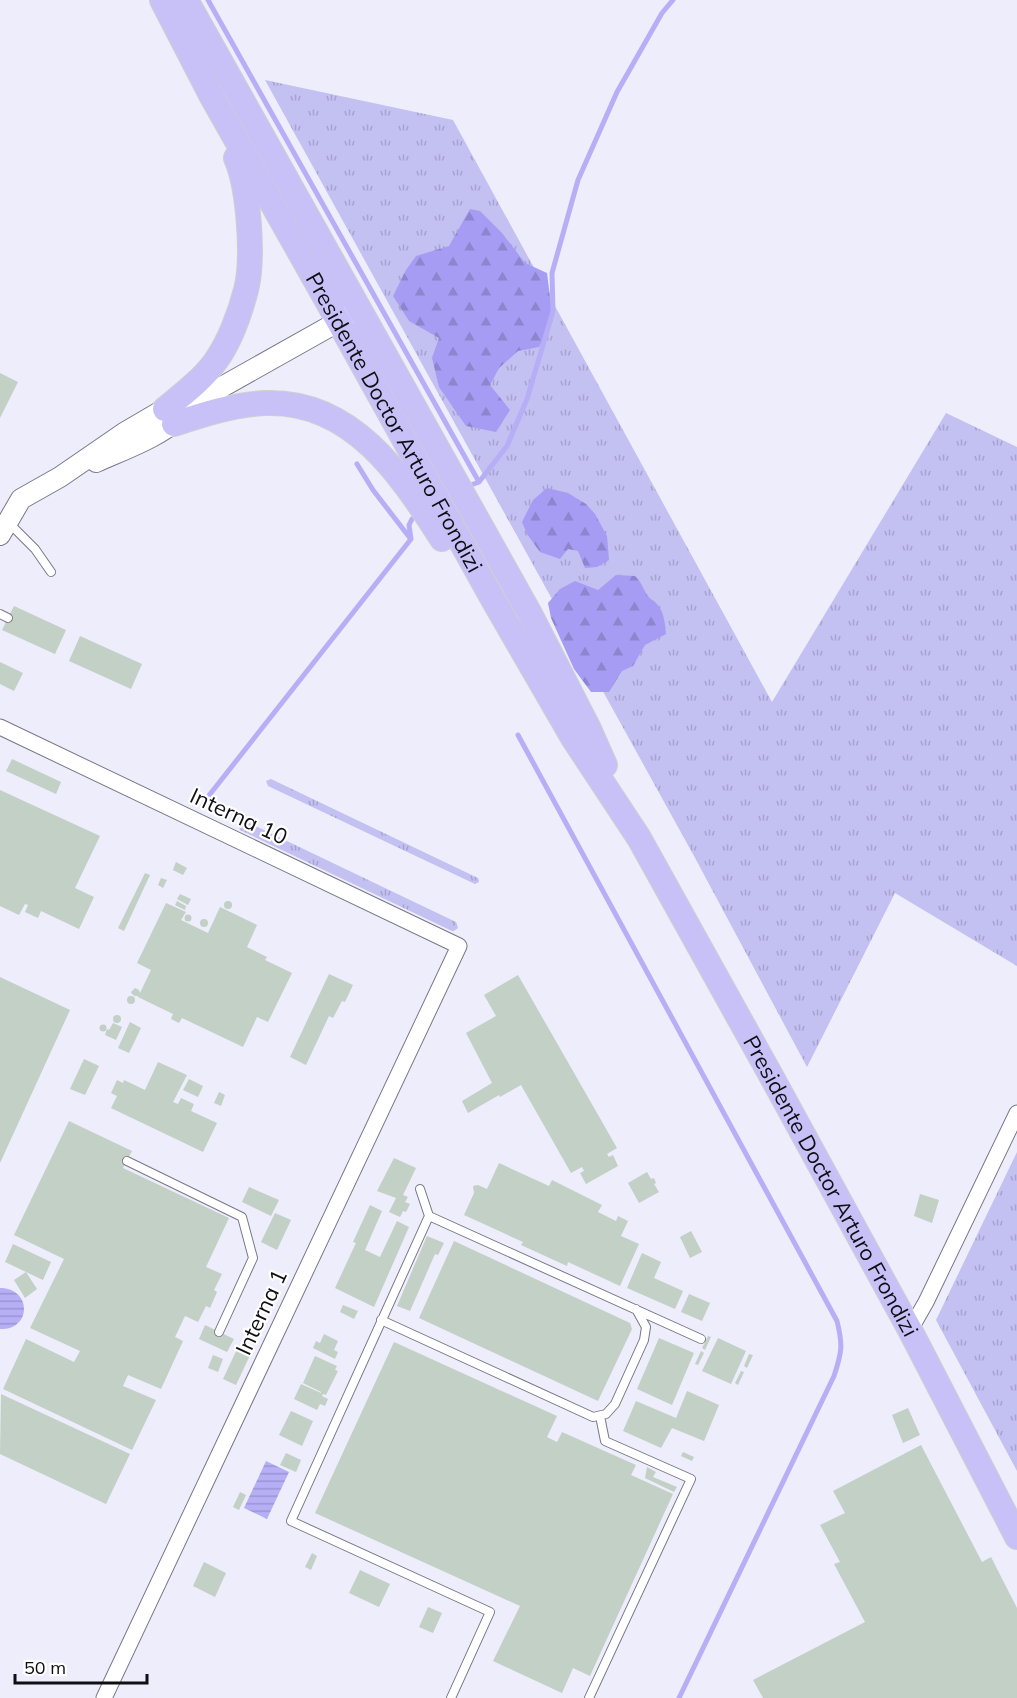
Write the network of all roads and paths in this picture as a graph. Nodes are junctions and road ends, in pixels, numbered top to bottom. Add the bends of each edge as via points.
1 (162, 0) edge
2 (184, 0) edge
3 (211, 95) junction
4 (345, 318) junction
5 (169, 417) junction
6 (4, 528) edge
7 (51, 572) dead end
8 (510, 578) junction
9 (540, 682) junction
10 (0, 727) edge
11 (639, 838) junction
12 (459, 946) joint
13 (1017, 1113) edge
14 (127, 1161) dead end
15 (420, 1188) dead end
16 (429, 1216) junction
17 (636, 1309) junction
18 (381, 1320) junction
19 (909, 1330) junction
20 (219, 1332) dead end
21 (701, 1339) dead end
22 (600, 1416) junction
23 (1017, 1537) edge
24 (104, 1698) edge
25 (451, 1698) edge
26 (589, 1698) edge

1 - 3 main road, Presidente Doctor Arturo Frondizi
2 - 4 main road via 227,92
2 - 8 main road, Presidente Doctor Arturo Frondizi
3 - 4 main road, Presidente Doctor Arturo Frondizi
3 - 5 main road via 241,169 247,203 249,270 225,346
4 - 5 street
4 - 8 main road
4 - 9 main road, Presidente Doctor Arturo Frondizi
5 - 6 street via 131,447 60,477 21,499
5 - 9 main road via 245,405 288,404 311,409 350,428 398,474
6 - 7 lane via 35,549
8 - 11 main road, Presidente Doctor Arturo Frondizi via 589,729
9 - 11 main road, Presidente Doctor Arturo Frondizi
10 - 12 street, Interna 10
11 - 19 main road, Presidente Doctor Arturo Frondizi
12 - 24 street, Interna 1
13 - 19 street
14 - 20 lane via 242,1216 253,1258
15 - 16 lane
16 - 17 lane
16 - 18 lane
17 - 21 lane
17 - 22 lane via 646,1327 644,1340 615,1404
18 - 22 lane via 588,1416
18 - 25 lane via 291,1521 490,1612
19 - 23 main road, Presidente Doctor Arturo Frondizi
22 - 26 lane via 605,1441 691,1479

